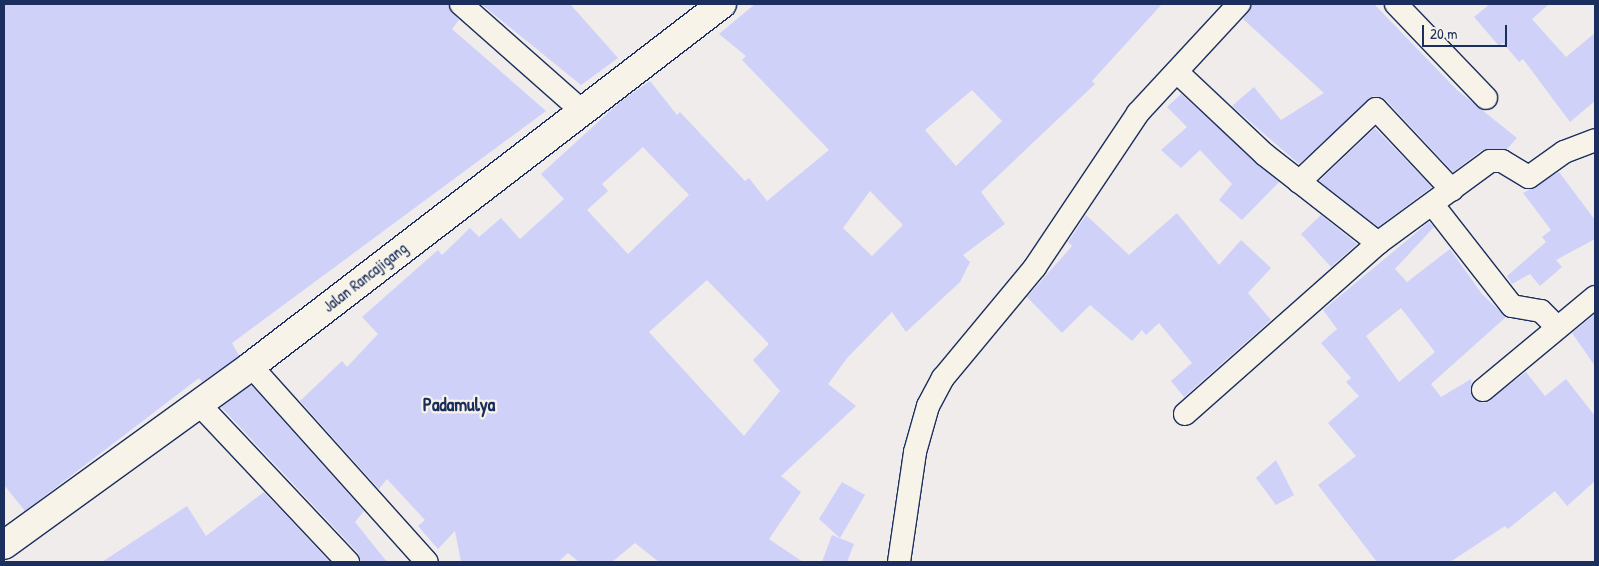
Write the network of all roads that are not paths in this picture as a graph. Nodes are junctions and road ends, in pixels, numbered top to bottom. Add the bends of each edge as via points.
1 (461, 4) edge
2 (722, 4) edge
3 (1239, 4) edge
4 (1396, 4) edge
5 (1177, 72) junction
6 (1486, 98) dead end
7 (581, 110) junction
8 (1595, 140) edge
9 (1299, 182) junction
10 (1452, 190) junction
11 (1433, 205) junction
12 (1378, 244) junction
13 (1595, 296) edge
14 (1557, 327) junction
15 (251, 366) junction
16 (1484, 390) dead end
17 (198, 403) junction
18 (1185, 414) dead end
19 (4, 545) edge
20 (348, 562) edge
21 (427, 562) edge
22 (899, 562) edge

1 - 7 street
2 - 7 main road, Jalan Rancajigang
3 - 5 street
4 - 6 street
5 - 9 street
5 - 22 street via 1122,134 1035,268 943,378 928,406 915,452
7 - 15 main road, Jalan Rancajigang
8 - 10 street via 1564,152 1528,177 1502,161 1490,162
9 - 10 street via 1376,109
9 - 12 street
10 - 11 street
11 - 12 street
11 - 14 street via 1512,306 1541,311
12 - 18 street
13 - 14 street
14 - 16 street
15 - 17 main road, Jalan Rancajigang
15 - 21 street
17 - 19 main road, Jalan Rancajigang
17 - 20 street

